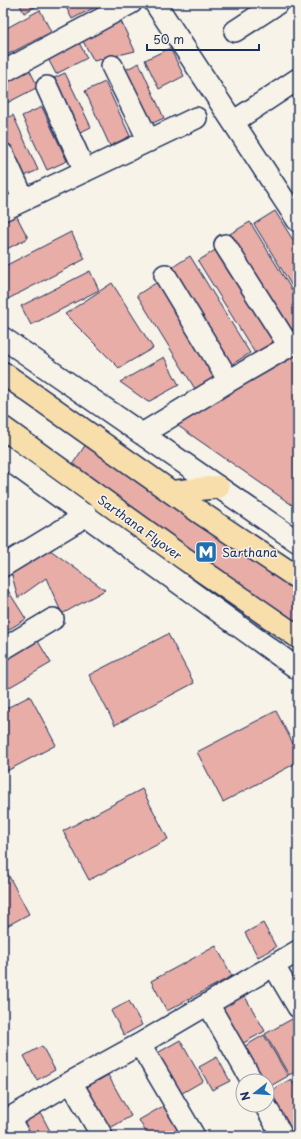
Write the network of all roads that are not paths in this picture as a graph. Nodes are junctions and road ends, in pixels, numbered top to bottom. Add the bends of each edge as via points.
1 (131, 3) edge
2 (155, 3) edge
3 (278, 3) edge
4 (235, 32) dead end
5 (112, 66) dead end
6 (3, 72) edge
7 (298, 79) edge
8 (47, 87) dead end
9 (196, 118) dead end
10 (233, 122) junction
11 (149, 141) junction
12 (3, 154) edge
13 (85, 171) junction
14 (24, 200) junction
15 (3, 210) edge
16 (298, 221) edge
17 (225, 245) dead end
18 (164, 275) dead end
19 (3, 338) edge
20 (294, 343) edge
21 (3, 373) edge
22 (228, 381) junction
23 (3, 428) edge
24 (142, 434) junction
25 (3, 456) edge
26 (218, 487) junction
27 (172, 492) junction
28 (86, 515) junction
29 (298, 542) edge
30 (3, 566) edge
31 (298, 578) edge
32 (53, 619) dead end
33 (298, 637) edge
34 (3, 649) edge
35 (298, 669) edge
36 (298, 951) edge
37 (274, 966) junction
38 (208, 1004) junction
39 (298, 1007) edge
40 (140, 1044) junction
41 (247, 1073) edge
42 (71, 1082) junction
43 (269, 1113) edge
44 (6, 1120) edge
45 (280, 1132) dead end
46 (19, 1136) edge
47 (102, 1136) edge
48 (194, 1136) edge

1 - 6 street
2 - 10 street
3 - 4 street
5 - 11 street
7 - 10 street
8 - 13 street
9 - 11 street
10 - 16 street
11 - 13 street
12 - 14 street
13 - 14 street
14 - 15 street
17 - 20 street
18 - 22 street
19 - 24 street
20 - 22 street
21 - 27 main road
22 - 24 street
23 - 33 main road, Sarthana Flyover
24 - 26 street
25 - 28 street
26 - 27 main road
26 - 29 street
27 - 31 main road
28 - 30 street
28 - 35 street
32 - 34 street
36 - 37 street
37 - 38 street
37 - 39 street
38 - 40 street
38 - 41 street
40 - 42 street
40 - 48 street
42 - 44 street
42 - 47 street
43 - 45 street
44 - 46 street

